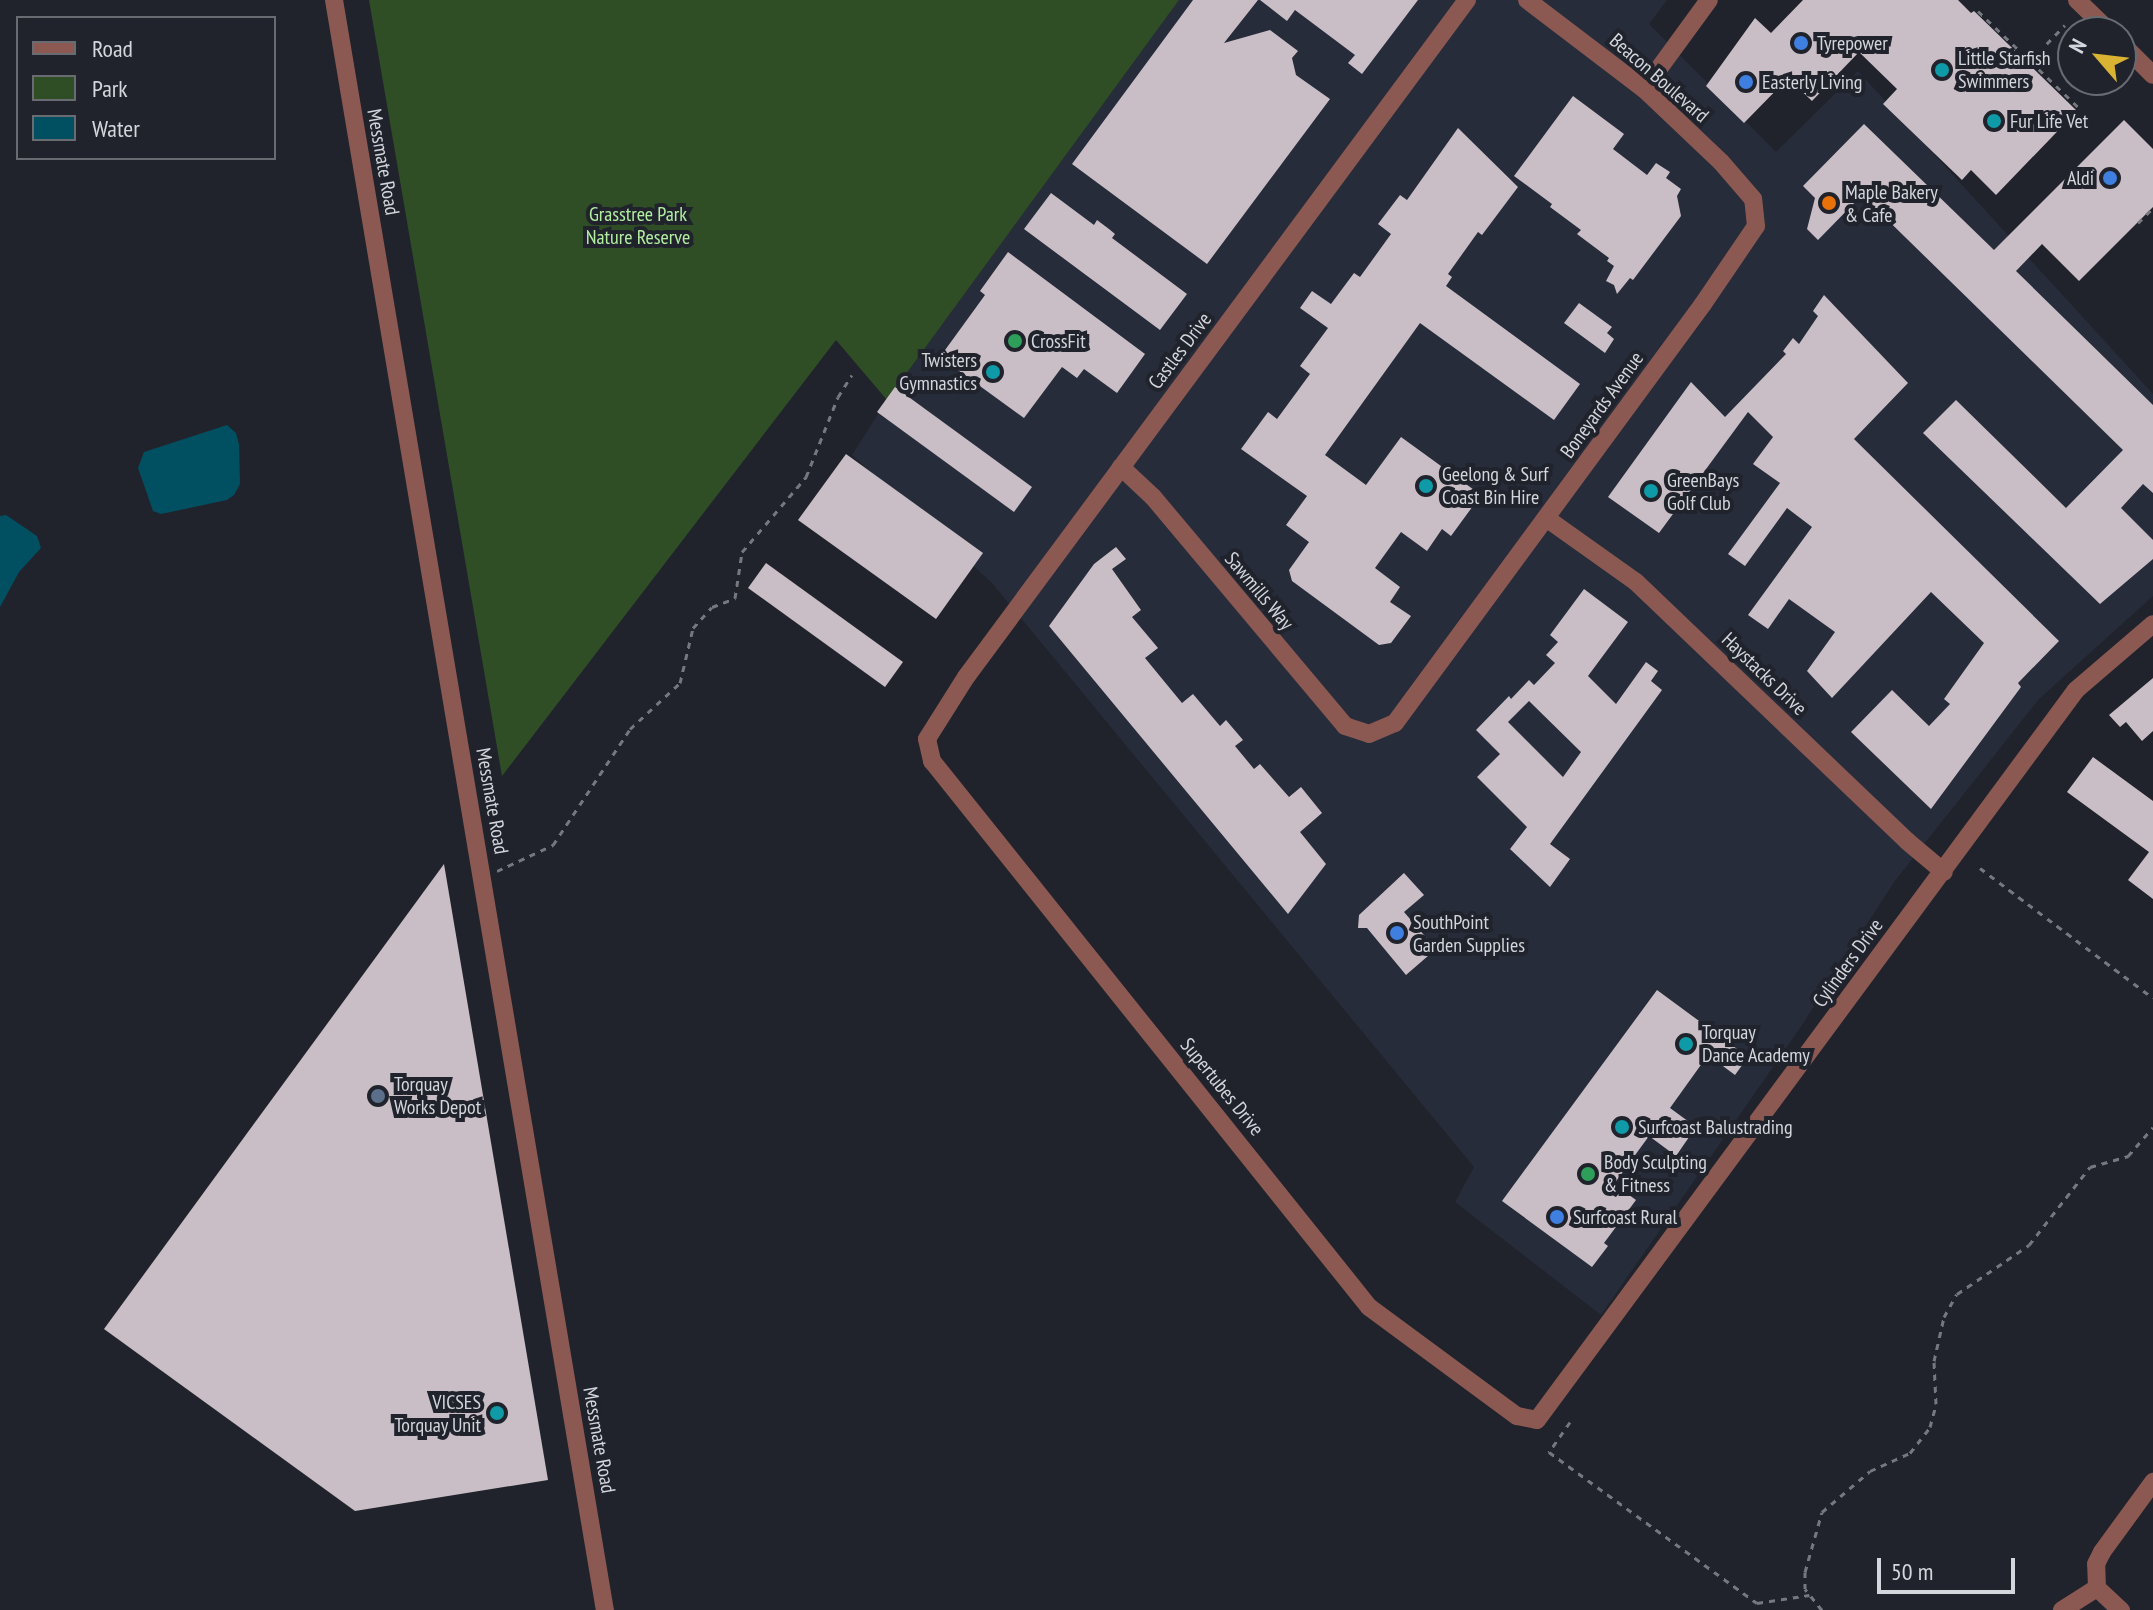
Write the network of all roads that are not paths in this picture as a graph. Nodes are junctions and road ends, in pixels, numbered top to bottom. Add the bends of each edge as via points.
1 (334, 0) edge
2 (1467, 0) edge
3 (1527, 0) edge
4 (1709, 0) edge
5 (2077, 0) edge
6 (2094, 16) edge
7 (2137, 59) edge
8 (2153, 75) edge
9 (1644, 89) junction
10 (1753, 199) joint
11 (1121, 467) junction
12 (1546, 518) junction
13 (2153, 624) edge
14 (930, 730) joint
15 (1369, 734) joint
16 (1944, 872) junction
17 (1537, 1420) joint
18 (2153, 1482) edge
19 (2097, 1588) junction
20 (605, 1610) edge
21 (2062, 1610) edge
22 (2121, 1610) edge

1 - 20 street, Messmate Road
2 - 11 street, Castles Drive
3 - 9 street, Beacon Boulevard
4 - 9 street
5 - 6 street
7 - 8 street
9 - 10 street, Beacon Boulevard
10 - 12 street, Boneyards Avenue via 1756,226 1746,244
11 - 14 street, Castles Drive
11 - 15 street, Sawmills Way via 1153,497 1345,726
12 - 15 street, Boneyards Avenue via 1395,723
12 - 16 street, Haystacks Drive via 1636,582
13 - 16 street, Cylinders Drive via 2076,690
14 - 17 street, Supertubes Drive via 932,761 1369,1307 1517,1416
16 - 17 street, Cylinders Drive
18 - 19 street via 2102,1552 2096,1564
19 - 21 street
19 - 22 street

